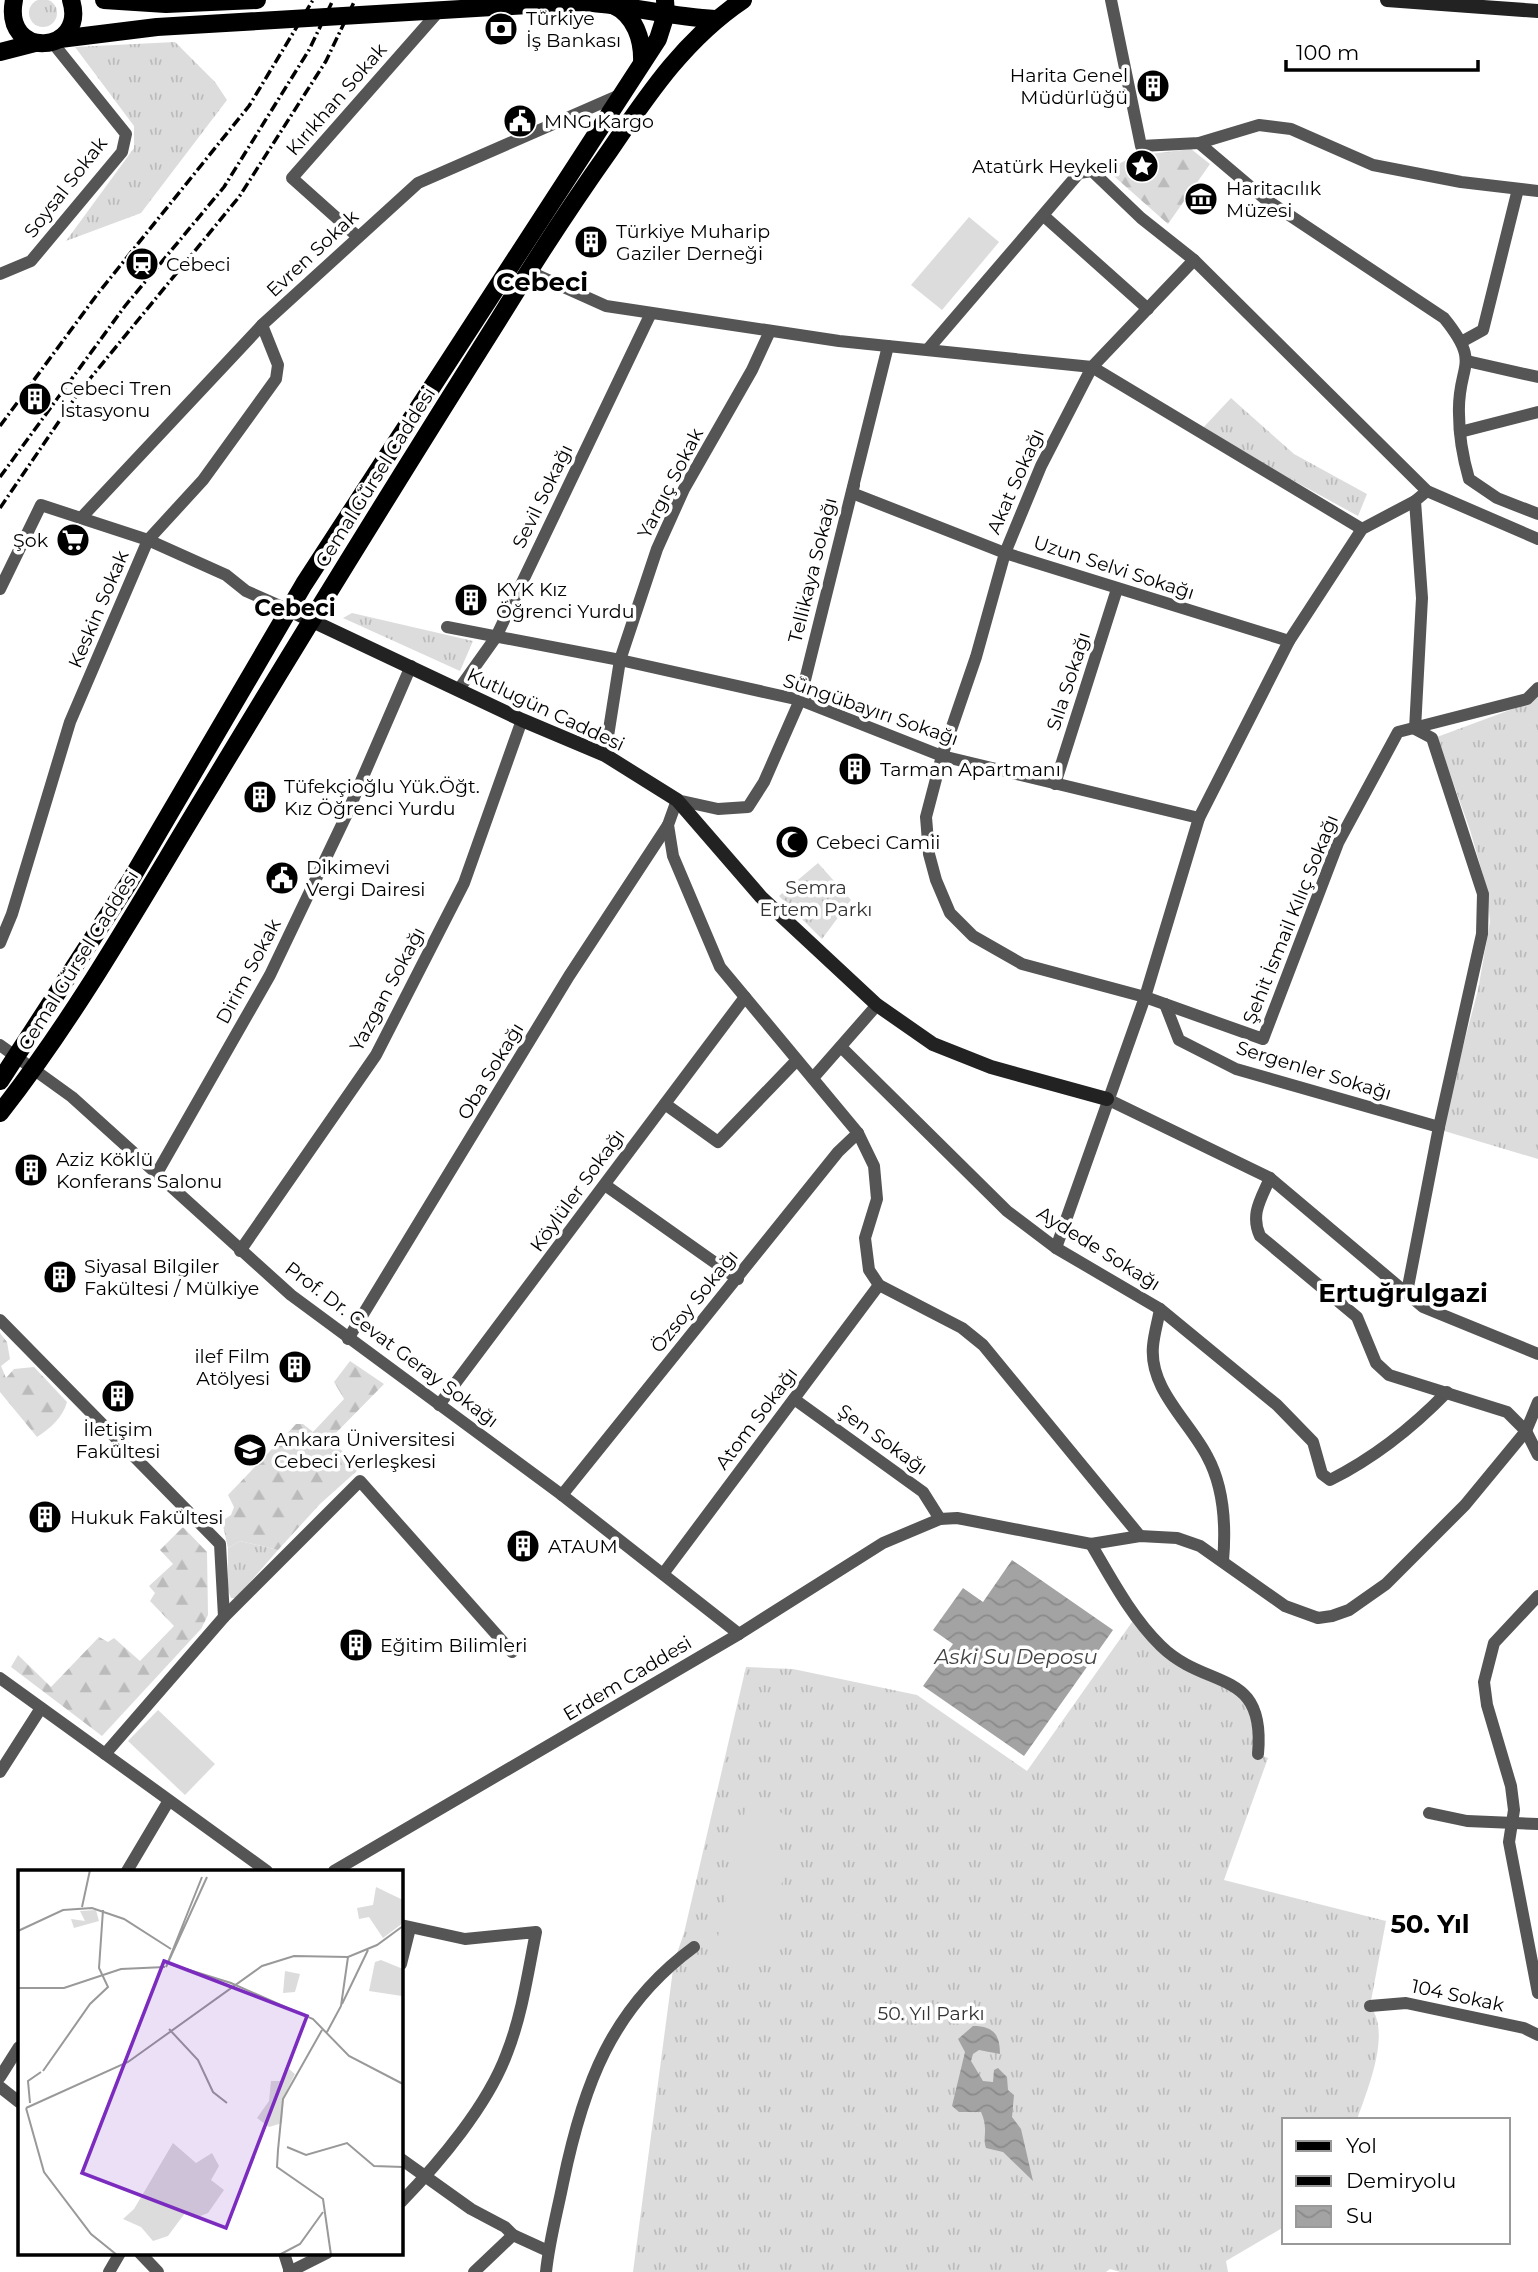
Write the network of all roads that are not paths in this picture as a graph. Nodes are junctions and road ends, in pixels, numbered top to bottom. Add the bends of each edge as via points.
1 (71, 0) edge
2 (104, 0) edge
3 (257, 0) edge
4 (743, 0) edge
5 (1111, 0) edge
6 (1387, 0) edge
7 (610, 3) junction
8 (11, 6) edge
9 (666, 7) edge
10 (439, 11) junction
11 (1538, 11) edge
12 (715, 19) junction
13 (49, 41) junction
14 (0, 52) edge
15 (642, 63) junction
16 (622, 93) junction
17 (1199, 143) junction
18 (1518, 189) junction
19 (1538, 191) edge
20 (1045, 217) junction
21 (358, 237) junction
22 (1194, 260) junction
23 (528, 271) junction
24 (0, 274) edge
25 (1148, 309) junction
26 (651, 313) junction
27 (262, 325) junction
28 (771, 331) junction
29 (1463, 341) junction
30 (888, 346) junction
31 (929, 348) junction
32 (1467, 361) junction
33 (1092, 367) junction
34 (1538, 377) edge
35 (1538, 412) edge
36 (1460, 432) junction
37 (1427, 491) junction
38 (852, 493) junction
39 (1415, 501) junction
40 (1538, 514) edge
41 (82, 517) junction
42 (1362, 529) junction
43 (1538, 539) edge
44 (148, 540) junction
45 (1005, 552) junction
46 (0, 589) edge
47 (1117, 589) junction
48 (289, 610) junction
49 (311, 619) junction
50 (447, 626) dead end
51 (496, 637) junction
52 (1289, 641) junction
53 (620, 660) junction
54 (411, 666) junction
55 (1538, 688) edge
56 (459, 689) junction
57 (800, 700) junction
58 (522, 720) junction
59 (1415, 729) junction
60 (604, 754) junction
61 (942, 756) junction
62 (1055, 784) junction
63 (677, 800) junction
64 (1199, 818) junction
65 (668, 825) junction
66 (6, 912) edge
67 (0, 943) edge
68 (745, 997) junction
69 (1144, 997) junction
70 (1166, 1004) junction
71 (877, 1005) junction
72 (0, 1045) edge
73 (841, 1047) junction
74 (17, 1058) junction
75 (797, 1060) junction
76 (34, 1069) junction
77 (813, 1078) junction
78 (0, 1081) edge
79 (1107, 1099) junction
80 (665, 1104) junction
81 (0, 1113) edge
82 (1439, 1127) junction
83 (858, 1133) junction
84 (157, 1173) junction
85 (1270, 1178) junction
86 (605, 1185) junction
87 (1056, 1248) junction
88 (240, 1251) junction
89 (738, 1279) junction
90 (879, 1285) junction
91 (1407, 1292) junction
92 (1160, 1309) junction
93 (0, 1320) edge
94 (348, 1339) junction
95 (1538, 1354) edge
96 (1447, 1392) junction
97 (794, 1399) junction
98 (1538, 1402) edge
99 (439, 1405) junction
100 (1526, 1431) junction
101 (1538, 1455) edge
102 (562, 1495) junction
103 (940, 1519) junction
104 (1140, 1536) junction
105 (1091, 1544) junction
106 (1223, 1562) junction
107 (663, 1574) junction
108 (1538, 1596) edge
109 (224, 1617) junction
110 (739, 1634) junction
111 (512, 1652) dead end
112 (0, 1678) edge
113 (41, 1708) junction
114 (105, 1754) junction
115 (1258, 1754) dead end
116 (0, 1772) edge
117 (169, 1802) junction
118 (1429, 1812) dead end
119 (1511, 1824) junction
120 (1538, 1824) edge
121 (128, 1870) edge
122 (266, 1870) edge
123 (336, 1870) edge
124 (405, 1926) edge
125 (694, 1947) dead end
126 (402, 1954) edge
127 (1538, 1993) edge
128 (1370, 2006) dead end
129 (1538, 2035) edge
130 (18, 2049) edge
131 (0, 2077) edge
132 (0, 2087) edge
133 (18, 2101) edge
134 (402, 2160) edge
135 (423, 2178) junction
136 (402, 2201) edge
137 (513, 2235) junction
138 (548, 2251) junction
139 (119, 2254) edge
140 (141, 2254) edge
141 (284, 2254) edge
142 (325, 2254) edge
143 (109, 2272) edge
144 (158, 2272) edge
145 (289, 2272) edge
146 (474, 2272) edge
147 (546, 2272) edge

1 - 13 main road via 71,26
2 - 3 main road via 178,4
4 - 12 main road, Cemal Gürsel Caddesi
5 - 17 street via 1142,146
6 - 11 street
7 - 9 main road
7 - 10 main road
7 - 15 main road via 633,24 642,43
8 - 13 main road via 20,33
9 - 12 main road
9 - 15 main road, Cemal Gürsel Caddesi via 658,39
10 - 13 main road via 121,30
10 - 21 street, Kırıkhan Sokak via 292,178
12 - 23 main road, Cemal Gürsel Caddesi via 684,48 647,95
13 - 14 main road
13 - 24 street, Soysal Sokak via 125,134 122,152 31,261
15 - 16 main road, Cemal Gürsel Caddesi
16 - 21 street, Evren Sokak via 418,183
16 - 48 main road, Cemal Gürsel Caddesi
17 - 18 street via 1259,125 1292,129 1373,165
17 - 29 street via 1265,199 1444,318
18 - 19 street
18 - 29 street via 1483,330
20 - 22 street via 1079,173 1092,171
20 - 25 street
20 - 31 street
21 - 27 street, Evren Sokak
22 - 25 street, Akat Sokağı
22 - 37 street
23 - 26 street via 607,306
23 - 49 main road, Cemal Gürsel Caddesi
25 - 33 street, Akat Sokağı
26 - 28 street
26 - 51 street, Sevil Sokağı
27 - 41 street, Evren Sokak
27 - 44 street, Keskin Sokak via 278,365 270,391 203,480
28 - 30 street
28 - 53 street, Yargıç Sokak via 684,489 657,549
29 - 32 street
30 - 31 street
30 - 38 street, Tellikaya Sokağı
31 - 33 street
32 - 34 street
32 - 36 street via 1458,412
33 - 42 street
33 - 45 street, Akat Sokağı via 1041,466
35 - 36 street
36 - 40 street via 1469,480 1497,498
37 - 39 street
37 - 43 street
38 - 45 street, Uzun Selvi Sokağı
38 - 57 street, Tellikaya Sokağı
39 - 42 street
39 - 59 street via 1422,597
41 - 44 street
41 - 46 street via 41,505
42 - 52 street
44 - 48 street
44 - 66 street, Keskin Sokak via 70,722
45 - 47 street, Uzun Selvi Sokağı
45 - 61 street, Akat Sokağı
47 - 52 street, Uzun Selvi Sokağı
47 - 62 street, Sıla Sokağı
48 - 49 street, Kutlugün Caddesi
48 - 74 main road, Cemal Gürsel Caddesi via 130,881
49 - 54 street, Kutlugün Caddesi
49 - 76 main road, Cemal Gürsel Caddesi
50 - 51 street, Süngübayırı Sokağı
51 - 53 street, Süngübayırı Sokağı
51 - 56 street, Sevil Sokağı
52 - 64 street
53 - 57 street, Süngübayırı Sokağı
53 - 60 street, Yargıç Sokak
54 - 56 street, Kutlugün Caddesi
54 - 84 street, Dirim Sokak via 270,975
55 - 59 street, Şehit İsmail Kılıç Sokağı via 1527,699
56 - 58 street, Kutlugün Caddesi
57 - 61 street, Süngübayırı Sokağı
57 - 63 street, Tellikaya Sokağı via 748,807 718,809
58 - 60 street, Kutlugün Caddesi
58 - 88 street, Yazgan Sokağı via 464,883 376,1055
59 - 70 street, Şehit İsmail Kılıç Sokağı via 1398,732 1338,843 1263,1039
59 - 82 street via 1432,738 1483,894 1482,934
60 - 63 street, Kutlugün Caddesi
61 - 62 street, Süngübayırı Sokağı
61 - 69 street, Akat Sokağı via 926,817 929,854 950,913 973,936 1022,964
62 - 64 street, Süngübayırı Sokağı
63 - 65 street, Oba Sokağı
63 - 71 street, Kutlugün Caddesi via 761,897
64 - 69 street
65 - 68 street via 673,856 720,967
65 - 94 street, Oba Sokağı via 569,976
66 - 67 street, Keskin Sokak
68 - 75 street
68 - 80 street, Köylüler Sokağı
69 - 70 street, Şehit İsmail Kılıç Sokağı
69 - 79 street
70 - 82 street, Sergenler Sokağı via 1179,1040 1236,1069
71 - 73 street
71 - 79 street, Kutlugün Caddesi via 933,1044 991,1067
72 - 74 street, Prof. Dr. Cevat Geray Sokağı
73 - 77 street
73 - 87 street, Aydede Sokağı via 1007,1211
74 - 76 street, Prof. Dr. Cevat Geray Sokağı
74 - 78 main road, Cemal Gürsel Caddesi
75 - 77 street
75 - 80 street via 718,1142
76 - 81 main road, Cemal Gürsel Caddesi
76 - 84 street, Prof. Dr. Cevat Geray Sokağı
77 - 83 street
79 - 85 street
79 - 87 street
80 - 86 street, Köylüler Sokağı
82 - 91 street
83 - 89 street, Özsoy Sokağı
83 - 90 street via 874,1166 877,1199 865,1238 869,1270
84 - 88 street, Prof. Dr. Cevat Geray Sokağı
85 - 91 street
85 - 96 street via 1255,1213 1260,1236 1357,1317 1377,1363 1389,1375
86 - 89 street
86 - 99 street, Köylüler Sokağı
87 - 92 street, Aydede Sokağı
88 - 94 street, Prof. Dr. Cevat Geray Sokağı
89 - 102 street, Özsoy Sokağı
90 - 97 street, Atom Sokağı
90 - 104 street via 962,1328 983,1345
91 - 95 street via 1423,1307
92 - 96 street, Aydede Sokağı via 1277,1405 1313,1442 1322,1474 1330,1480 1366,1462
92 - 106 street via 1153,1346 1156,1374 1217,1479 1226,1532
93 - 109 street via 219,1544
94 - 99 street, Prof. Dr. Cevat Geray Sokağı
96 - 100 street via 1507,1412
97 - 103 street, Şen Sokağı via 923,1492
97 - 107 street, Atom Sokağı
98 - 100 street
99 - 102 street, Prof. Dr. Cevat Geray Sokağı
100 - 101 street
100 - 106 street via 1465,1506 1386,1584 1349,1610 1318,1618 1303,1615
102 - 107 street, Prof. Dr. Cevat Geray Sokağı
103 - 105 street via 957,1518
103 - 110 street, Erdem Caddesi via 884,1543
104 - 105 street
104 - 106 street via 1177,1538 1200,1546
105 - 115 street via 1119,1592 1159,1644 1173,1657 1242,1691 1261,1725
107 - 110 street, Prof. Dr. Cevat Geray Sokağı
108 - 119 street via 1494,1643 1486,1665 1487,1705 1511,1786
109 - 111 street via 360,1481
109 - 114 street
110 - 123 street, Erdem Caddesi
112 - 113 street
113 - 114 street
113 - 116 street
114 - 117 street
117 - 121 street
117 - 122 street
118 - 119 street
119 - 120 street
119 - 127 street via 1509,1842
124 - 126 street
124 - 135 street via 466,1939 536,1933 507,2055 481,2102
125 - 138 street via 636,2000 607,2044 574,2131
128 - 129 street, 104 Sokak via 1406,2003 1524,2028
130 - 131 street
132 - 133 street
134 - 135 street
135 - 136 street
135 - 137 street
137 - 138 street
137 - 146 street
138 - 147 street
139 - 143 street
140 - 144 street
141 - 145 street
142 - 145 street

